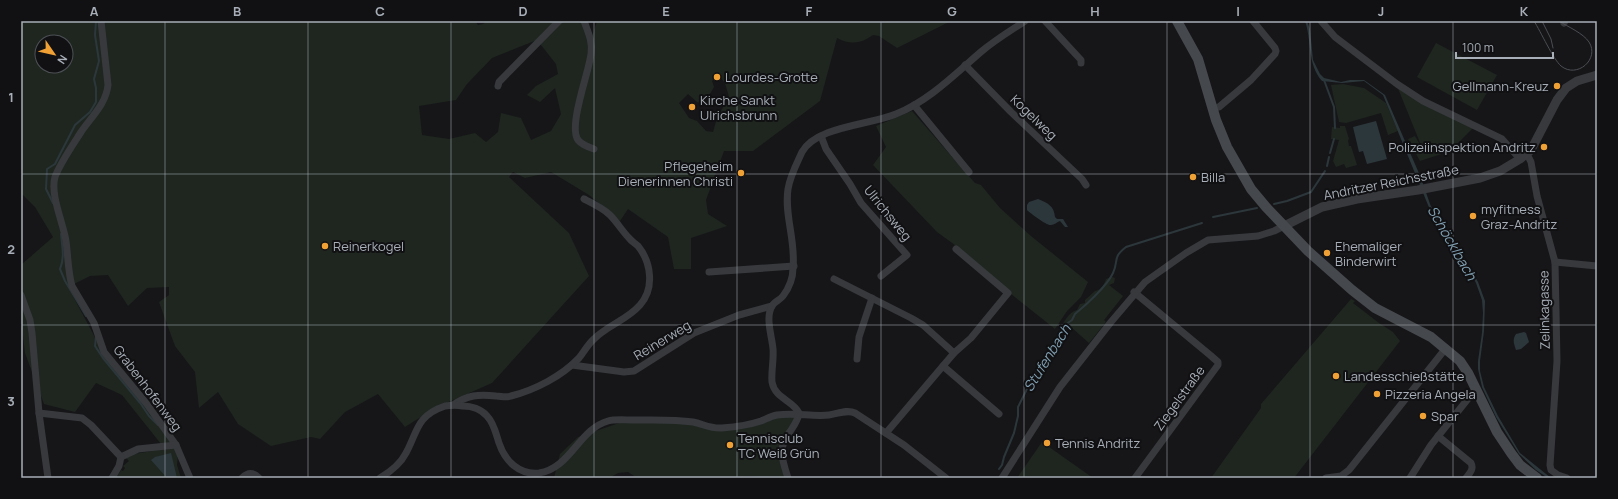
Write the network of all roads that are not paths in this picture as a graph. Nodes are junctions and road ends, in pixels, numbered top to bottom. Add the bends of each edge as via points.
1 (101, 21) edge
2 (559, 21) edge
3 (584, 21) edge
4 (1025, 21) edge
5 (1045, 21) edge
6 (1177, 21) edge
7 (1253, 21) edge
8 (1321, 21) edge
9 (1081, 64) dead end
10 (966, 65) junction
11 (1597, 76) edge
12 (498, 86) dead end
13 (914, 105) junction
14 (1212, 109) junction
15 (821, 136) junction
16 (594, 149) dead end
17 (1524, 157) junction
18 (969, 172) dead end
19 (1086, 185) dead end
20 (584, 199) dead end
21 (1284, 226) junction
22 (956, 250) dead end
23 (1555, 262) junction
24 (794, 266) junction
25 (1597, 266) edge
26 (709, 272) dead end
27 (881, 276) dead end
28 (834, 279) dead end
29 (1134, 292) junction
30 (21, 295) edge
31 (872, 298) junction
32 (772, 306) junction
33 (1446, 348) junction
34 (954, 353) junction
35 (857, 359) dead end
36 (572, 365) junction
37 (943, 366) junction
38 (1477, 390) junction
39 (453, 405) junction
40 (39, 413) junction
41 (799, 413) junction
42 (999, 414) dead end
43 (886, 433) junction
44 (1438, 436) junction
45 (176, 445) junction
46 (121, 457) junction
47 (48, 478) edge
48 (112, 478) edge
49 (190, 478) edge
50 (242, 478) edge
51 (259, 478) edge
52 (380, 478) edge
53 (788, 478) edge
54 (946, 478) edge
55 (1002, 478) edge
56 (1135, 478) edge
57 (1326, 478) edge
58 (1410, 478) edge
59 (1466, 478) edge
60 (1537, 478) edge
61 (1567, 478) edge

1 - 45 street, Grabenhofenweg via 107,95 55,177 54,188 66,242 70,280 94,323 104,352
2 - 12 street via 499,82
3 - 16 street via 592,49 575,129 577,139
4 - 10 street via 997,39
5 - 9 street via 1081,60
6 - 14 main road via 1198,59
7 - 14 street via 1275,48 1275,54 1251,80 1219,107
8 - 17 street via 1335,37 1397,84 1423,101 1502,139
10 - 13 street
10 - 19 street, Kogelweg
11 - 17 street, Andritzer Reichsstraße via 1577,81 1561,94 1534,146
13 - 15 street via 888,117 833,130
13 - 18 street
14 - 21 main road via 1227,147 1246,181
15 - 24 street via 804,148 788,187
15 - 27 street, Ulrichsweg via 826,149 861,203 907,255
17 - 21 street, Andritzer Reichsstraße via 1489,176 1322,207
17 - 23 street, Zelinkagasse via 1531,162 1537,196
20 - 36 street via 609,214 637,245 645,256 650,275 647,293 641,304 623,320 604,330
21 - 29 street via 1258,236 1203,243 1160,270
21 - 33 main road via 1331,272 1366,301 1426,333
22 - 34 street via 1008,293 971,338
23 - 25 street
23 - 61 street, Zelinkagasse via 1557,361 1550,465 1551,470
24 - 26 street
24 - 32 street via 788,286
28 - 31 street
29 - 55 street via 1060,387
29 - 56 street, Ziegelstraße via 1218,362
30 - 40 street via 32,333
31 - 34 street via 922,325
31 - 35 street via 859,338
32 - 36 street, Reinerweg via 739,315 694,333 634,371
32 - 41 street via 769,317 774,350 772,383 776,394
33 - 38 main road via 1460,361
33 - 57 street via 1350,470 1341,476
34 - 37 street
36 - 39 street via 537,386 509,397 473,395
37 - 42 street
37 - 43 street
38 - 44 street
38 - 60 main road via 1497,432 1511,453
39 - 41 street via 472,407 487,416 511,464 530,473 541,473 564,460 586,434 608,421 695,422 718,428 761,421 777,415
39 - 52 street via 432,412 424,418 406,454 388,474
40 - 46 street via 82,418
40 - 47 street
41 - 43 street via 828,416 845,411 852,412
41 - 53 street via 782,444 782,456
43 - 54 street
44 - 58 street
44 - 59 street via 1471,463 1471,472
45 - 46 street via 138,449
45 - 49 street, Grabenhofenweg
46 - 48 street
50 - 51 street via 252,473

